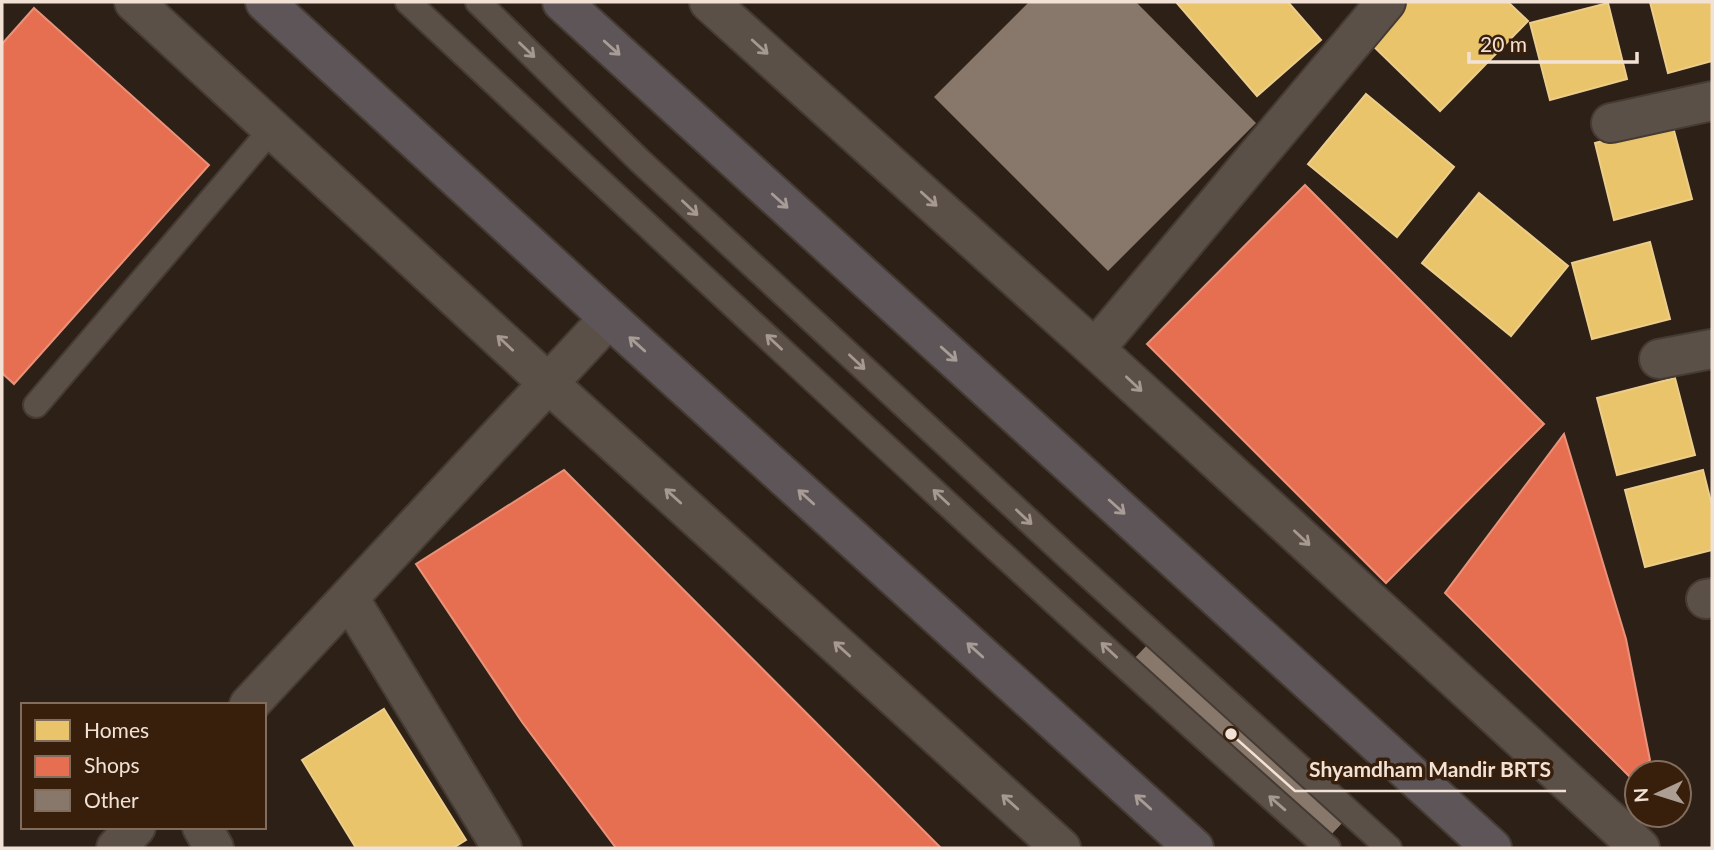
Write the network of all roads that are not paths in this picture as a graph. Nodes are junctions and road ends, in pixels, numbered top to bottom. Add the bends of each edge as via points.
1 (134, 2) edge
2 (265, 2) edge
3 (408, 2) edge
4 (478, 2) edge
5 (562, 2) edge
6 (709, 2) edge
7 (1386, 2) edge
8 (1712, 101) edge
9 (1611, 123) dead end
10 (272, 129) junction
11 (609, 318) junction
12 (1096, 349) junction
13 (1712, 349) edge
14 (1659, 359) dead end
15 (548, 383) junction
16 (36, 405) dead end
17 (349, 598) junction
18 (252, 703) edge
19 (134, 829) edge
20 (203, 829) edge
21 (116, 848) edge
22 (214, 848) edge
23 (502, 848) edge
24 (1061, 848) edge
25 (1194, 848) edge
26 (1328, 848) edge
27 (1389, 848) edge
28 (1492, 848) edge
29 (1640, 848) edge

1 - 10 street
2 - 11 main road
26 -> 3 lane
4 -> 27 lane via 640,161
5 -> 28 main road
6 -> 12 street
7 - 12 street
8 - 9 street
15 -> 10 street
10 - 16 lane
11 - 15 street
25 -> 11 main road
12 -> 29 street
13 - 14 street
15 - 17 street
24 -> 15 street
17 - 18 street
17 - 23 street
19 - 21 street
20 - 22 street

